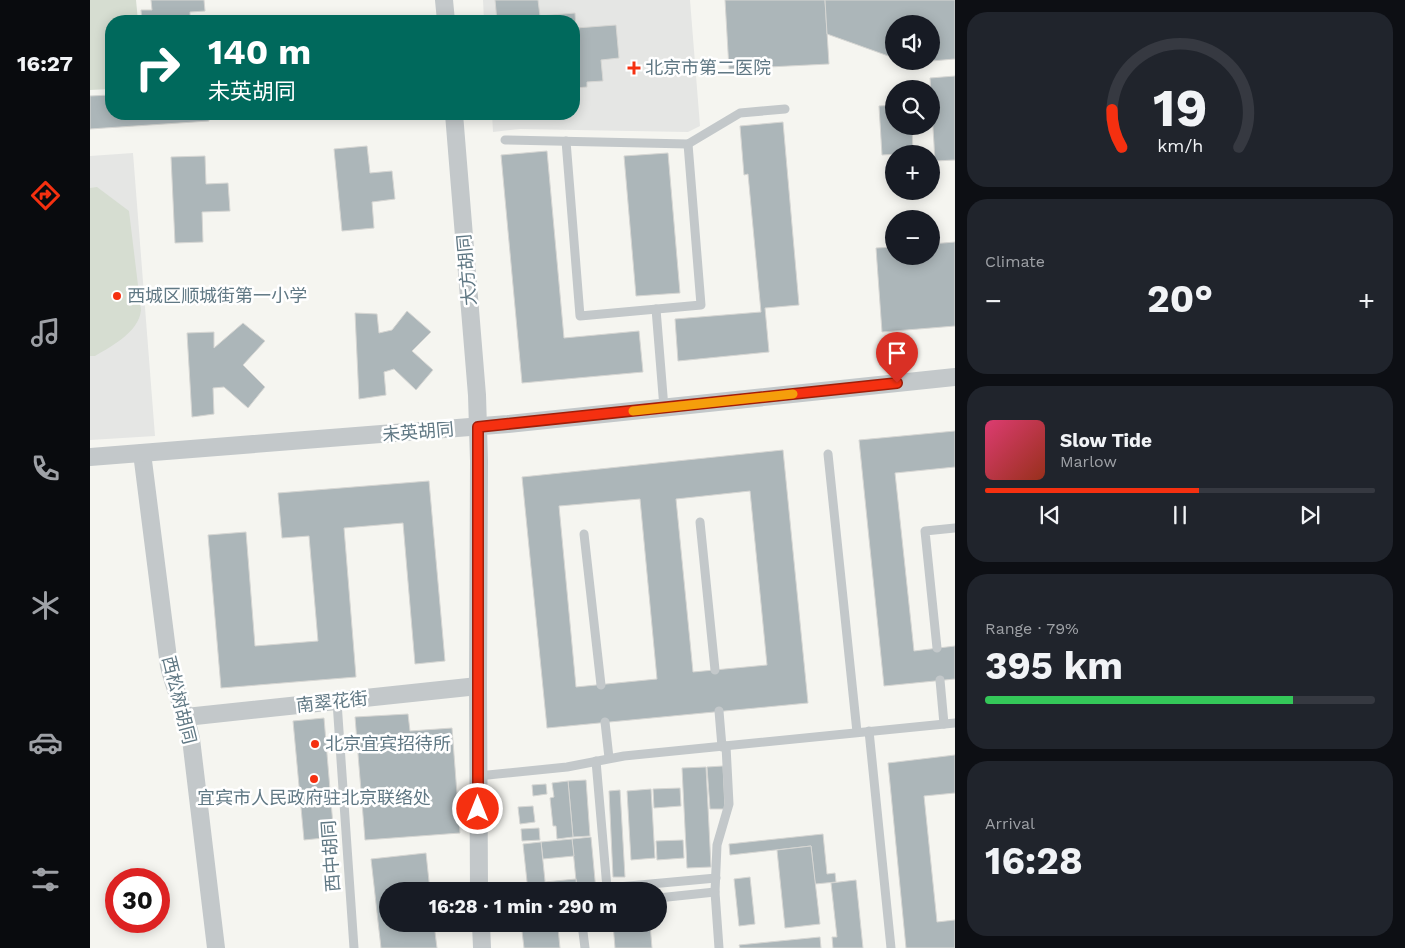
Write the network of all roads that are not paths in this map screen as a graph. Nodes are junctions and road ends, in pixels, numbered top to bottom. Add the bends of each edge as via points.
1 (444, 0) edge
2 (445, 15) edge
3 (785, 109) dead end
4 (454, 120) edge
5 (505, 140) dead end
6 (566, 141) junction
7 (688, 144) junction
8 (656, 309) junction
9 (955, 377) edge
10 (664, 408) junction
11 (478, 427) junction
12 (142, 453) junction
13 (828, 454) dead end
14 (90, 457) edge
15 (700, 522) dead end
16 (955, 528) edge
17 (584, 534) dead end
18 (937, 648) dead end
19 (715, 670) dead end
20 (940, 680) dead end
21 (601, 685) dead end
22 (478, 686) junction
23 (337, 702) junction
24 (719, 711) dead end
25 (186, 717) junction
26 (605, 722) dead end
27 (955, 723) edge
28 (944, 724) junction
29 (870, 731) junction
30 (857, 732) junction
31 (724, 746) junction
32 (609, 758) junction
33 (596, 761) junction
34 (478, 776) junction
35 (716, 878) junction
36 (479, 882) edge
37 (715, 892) junction
38 (667, 897) edge
39 (481, 932) edge
40 (583, 932) edge
41 (216, 948) edge
42 (354, 948) edge
43 (482, 948) edge
44 (585, 948) edge
45 (719, 948) edge
46 (891, 948) edge

1 - 2 street
3 - 7 lane via 740,113
4 - 11 street, 大方胡同
5 - 6 lane
6 - 7 lane
6 - 8 lane via 580,316
7 - 8 lane via 700,305
8 - 10 lane
9 - 10 street, 未英胡同
10 - 11 street, 未英胡同
11 - 12 street, 未英胡同
11 - 22 street, 大方胡同
12 - 14 street, 未英胡同
12 - 25 street, 西松树胡同 via 169,666
13 - 30 lane
15 - 19 lane
16 - 18 lane via 925,531
17 - 21 lane
20 - 28 lane
22 - 23 street, 南翠花街
22 - 34 street, 大方胡同
23 - 25 street, 南翠花街
23 - 42 lane, 西中胡同
24 - 31 lane
25 - 41 street, 西松树胡同
26 - 32 lane
27 - 28 lane
28 - 29 lane
29 - 30 lane
29 - 46 lane
30 - 31 lane
31 - 32 lane
31 - 35 lane via 729,804 717,845
32 - 33 lane
33 - 34 lane
33 - 35 lane via 607,888
34 - 36 street, 大方胡同
35 - 37 lane
37 - 38 lane
37 - 45 lane
39 - 43 street
40 - 44 lane

